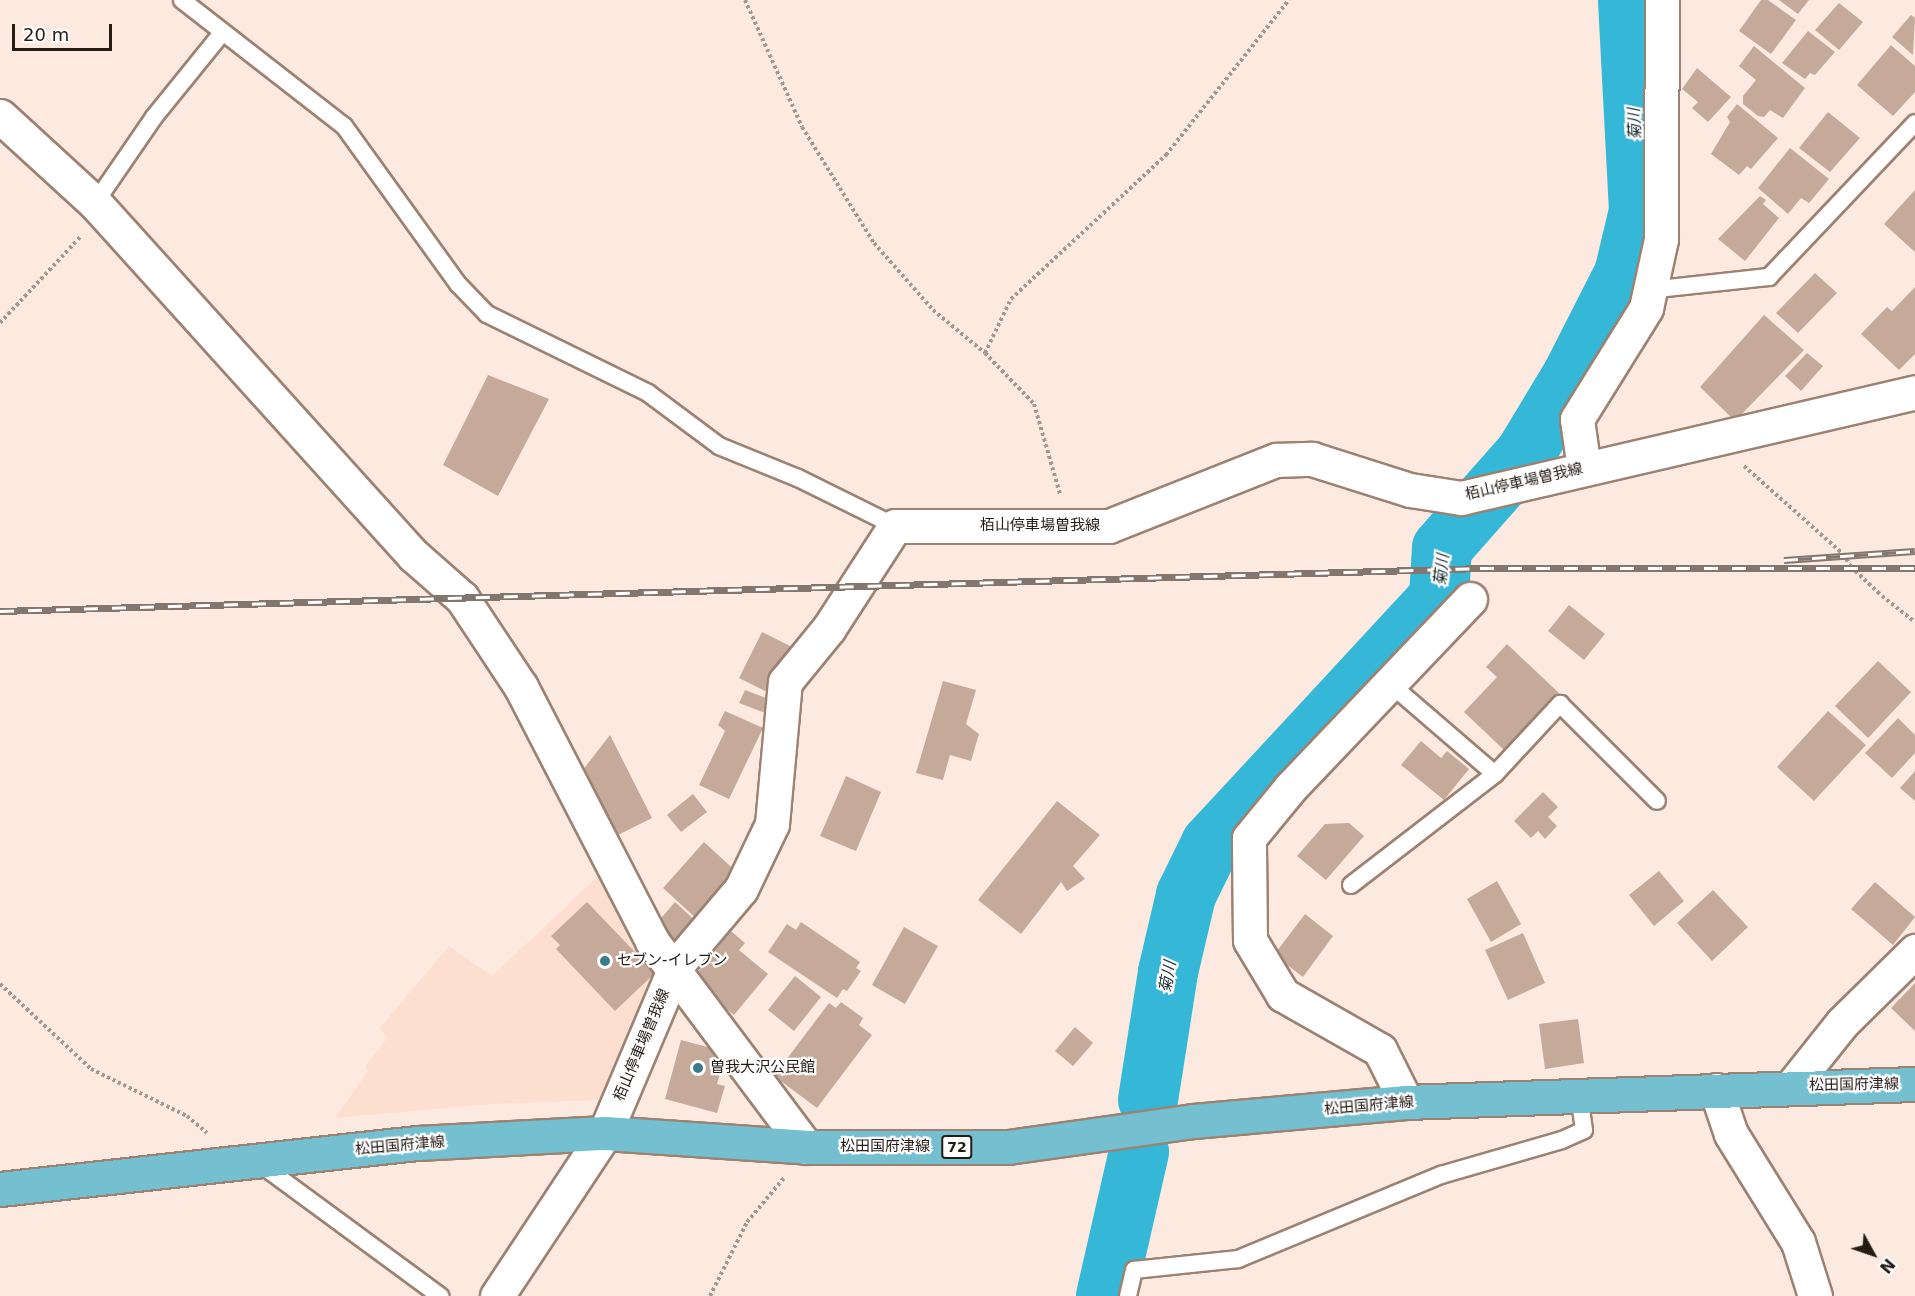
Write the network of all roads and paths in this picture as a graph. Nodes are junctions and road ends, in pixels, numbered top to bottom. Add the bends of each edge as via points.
1 (183, 0) edge
2 (745, 0) edge
3 (1289, 0) edge
4 (1662, 0) edge
5 (222, 33) junction
6 (0, 116) edge
7 (1915, 123) edge
8 (98, 208) junction
9 (1649, 290) junction
10 (0, 322) edge
11 (986, 352) junction
12 (1915, 392) edge
13 (1716, 438) junction
14 (1584, 468) junction
15 (895, 526) junction
16 (1070, 529) junction
17 (1470, 599) dead end
18 (1915, 622) edge
19 (1388, 682) junction
20 (1495, 774) junction
21 (1657, 801) dead end
22 (1352, 885) dead end
23 (1915, 951) edge
24 (675, 967) junction
25 (0, 984) edge
26 (1915, 1084) edge
27 (1791, 1087) junction
28 (1716, 1090) junction
29 (1579, 1094) junction
30 (1406, 1102) junction
31 (605, 1133) junction
32 (807, 1147) junction
33 (244, 1162) junction
34 (0, 1189) edge
35 (440, 1296) edge
36 (497, 1296) edge
37 (710, 1296) edge
38 (1128, 1296) edge
39 (1815, 1296) edge

1 - 5 lane
2 - 11 path via 802,128 874,243 933,310
3 - 11 path via 1166,155 1011,298
4 - 9 street via 1661,239
5 - 8 lane via 154,117
5 - 15 lane via 344,126 458,284 487,314 648,393 719,446 798,478
6 - 8 street
7 - 9 lane via 1769,277
8 - 10 path
8 - 24 street via 413,555 462,598 521,687 652,941
9 - 14 street via 1646,308 1577,419
11 - 16 path via 1034,404
12 - 13 street, 栢山停車場曽我線
13 - 14 street, 栢山停車場曽我線
13 - 18 path via 1844,554 1851,567 1882,597
14 - 16 street, 栢山停車場曽我線 via 1524,486 1461,498 1410,490 1312,459 1276,460 1237,472 1153,512 1109,526
15 - 16 street, 栢山停車場曽我線
15 - 24 street, 栢山停車場曽我線 via 829,628 785,682 772,824 741,889
17 - 19 street
19 - 20 lane
19 - 30 street via 1248,838 1247,877 1250,940 1283,995 1380,1050
20 - 21 lane via 1560,704
20 - 22 lane
23 - 27 street via 1842,1023
24 - 31 street, 栢山停車場曽我線
24 - 32 street
25 - 33 path via 91,1069 187,1116
26 - 27 main road, 松田国府津線 / 72
27 - 28 main road, 松田国府津線 / 72
28 - 29 main road, 松田国府津線 / 72
28 - 39 street via 1731,1134 1798,1242
29 - 30 main road, 松田国府津線 / 72
29 - 38 lane via 1584,1130 1562,1140 1442,1175 1238,1259 1134,1270
30 - 32 main road, 松田国府津線 / 72 via 1193,1121 1008,1147
31 - 32 main road, 松田国府津線 / 72
31 - 33 main road, 松田国府津線 / 72 via 418,1143
31 - 36 street, 栢山停車場曽我線
32 - 37 path via 747,1222
33 - 34 main road, 松田国府津線 / 72
33 - 35 lane

